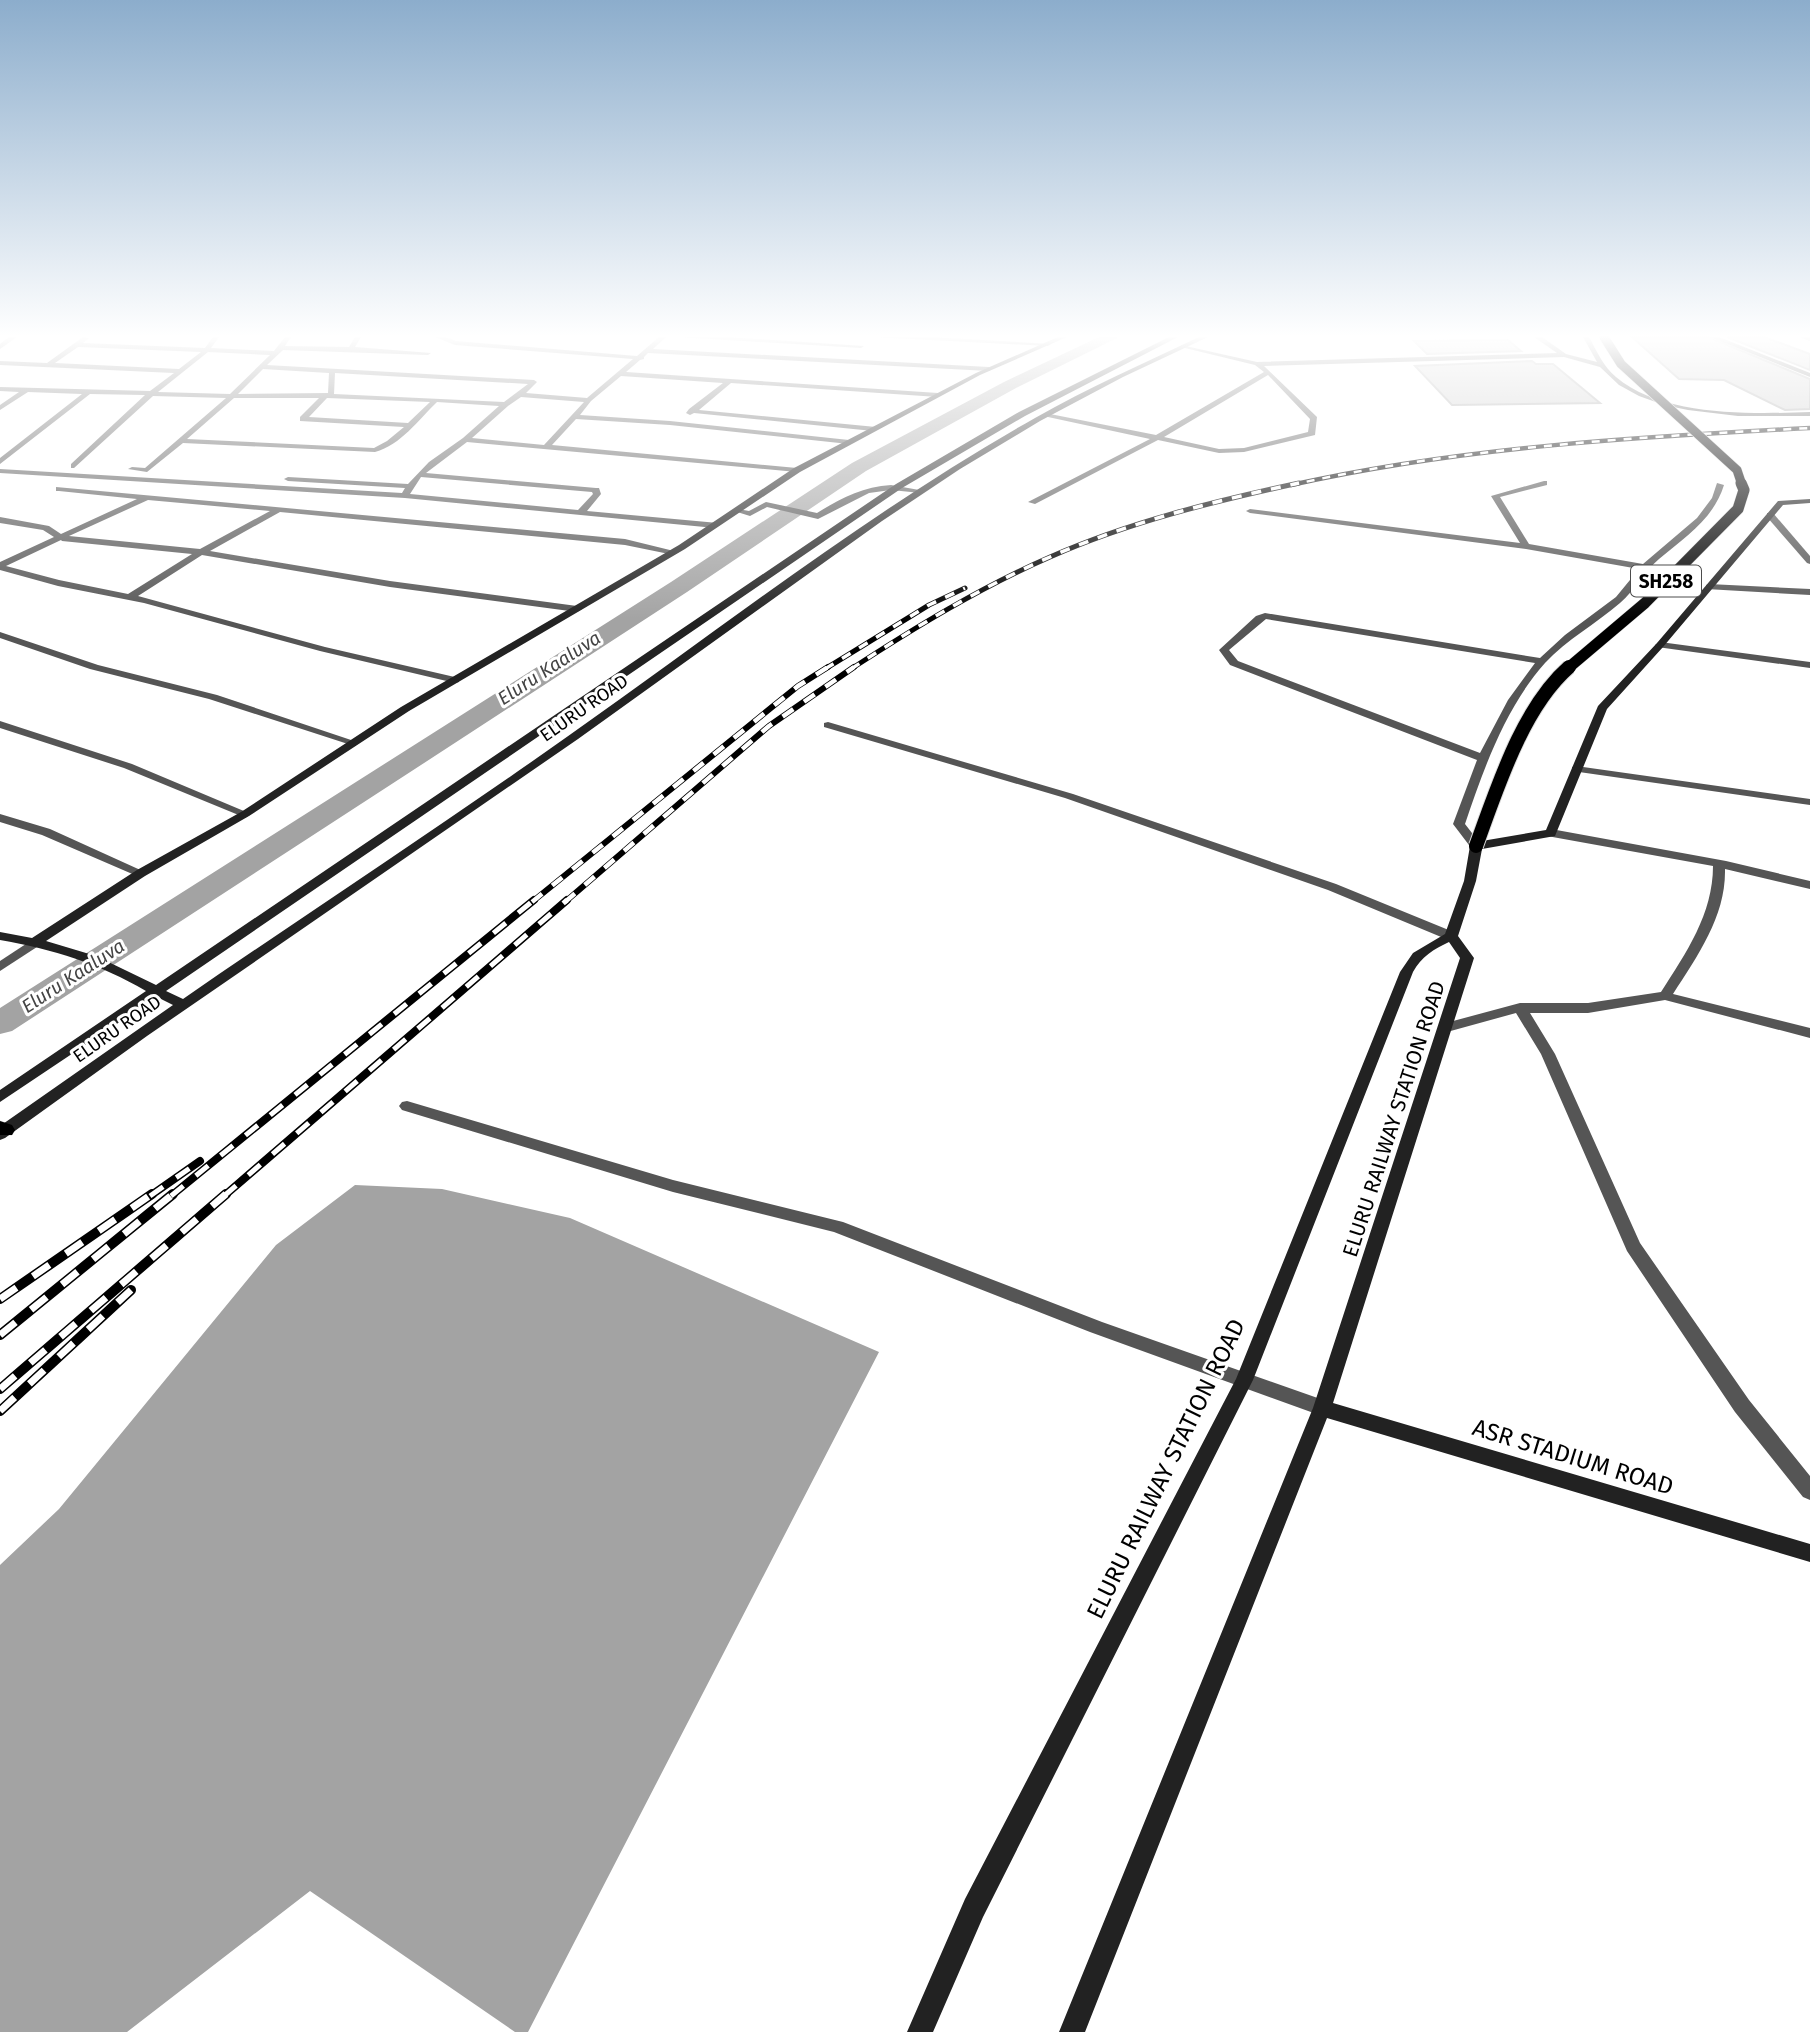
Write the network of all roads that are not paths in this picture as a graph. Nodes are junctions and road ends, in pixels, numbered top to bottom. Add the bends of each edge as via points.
1 (38, 432) edge
2 (111, 432) edge
3 (194, 432) edge
4 (401, 432) edge
5 (475, 432) edge
6 (560, 432) edge
7 (752, 432) edge
8 (868, 432) edge
9 (992, 432) edge
10 (1020, 432) edge
11 (1123, 432) edge
12 (1167, 432) edge
13 (1312, 432) edge
14 (1695, 432) edge
15 (1155, 439) junction
16 (466, 440) junction
17 (184, 441) junction
18 (849, 442) junction
19 (546, 447) junction
20 (0, 462) edge
21 (74, 466) junction
22 (147, 470) junction
23 (797, 470) junction
24 (0, 471) edge
25 (421, 475) junction
26 (138, 478) junction
27 (177, 481) junction
28 (1544, 483) dead end
29 (1720, 485) dead end
30 (409, 486) junction
31 (899, 486) junction
32 (60, 489) dead end
33 (921, 491) junction
34 (150, 495) junction
35 (405, 496) junction
36 (1810, 501) edge
37 (1032, 502) dead end
38 (278, 510) junction
39 (1250, 511) dead end
40 (738, 512) junction
41 (580, 513) junction
42 (1770, 515) junction
43 (0, 520) edge
44 (715, 525) junction
45 (62, 538) junction
46 (1526, 546) junction
47 (678, 550) junction
48 (201, 552) junction
49 (1810, 561) edge
50 (0, 566) edge
51 (1645, 567) junction
52 (1709, 587) junction
53 (1810, 592) edge
54 (130, 597) junction
55 (577, 609) junction
56 (0, 635) edge
57 (1660, 646) junction
58 (1542, 661) junction
59 (1810, 665) edge
60 (455, 680) junction
61 (0, 724) edge
62 (828, 725) dead end
63 (352, 742) junction
64 (1482, 758) junction
65 (1576, 769) junction
66 (1810, 802) edge
67 (245, 814) junction
68 (0, 818) edge
69 (1551, 833) junction
70 (1476, 846) junction
71 (1719, 864) junction
72 (141, 873) junction
73 (1810, 885) edge
74 (0, 936) edge
75 (1451, 936) junction
76 (35, 943) junction
77 (0, 967) edge
78 (153, 992) junction
79 (1665, 996) junction
80 (183, 1004) junction
81 (1520, 1008) junction
82 (1447, 1027) junction
83 (1810, 1033) edge
84 (0, 1097) edge
85 (407, 1106) dead end
86 (2, 1131) edge
87 (1244, 1380) junction
88 (1322, 1408) junction
89 (1810, 1491) edge
90 (1810, 1553) edge
91 (920, 2032) edge
92 (1072, 2032) edge

1 - 20 street
2 - 21 street
3 - 17 street
4 - 17 street via 390,446 375,450
5 - 16 street
6 - 19 street
7 - 18 street
8 - 18 main road
9 - 31 main road, ELURU ROAD
10 - 33 main road, ELURU ROAD
11 - 15 street
12 - 15 street
13 - 15 street via 1231,451
14 - 70 main road, SH258, bridge via 1738,470 1744,491 1738,509 1645,603 1564,672 1540,702 1503,773
15 - 37 street
16 - 19 street
16 - 25 street
17 - 22 street
18 - 23 main road
19 - 23 street
20 - 21 street
21 - 22 street
22 - 26 street
22 - 30 street
23 - 40 main road
24 - 26 street
25 - 30 street
25 - 41 street via 596,490
26 - 27 street
27 - 34 street
27 - 35 street
28 - 46 street via 1495,496
29 - 51 street via 1718,498 1701,517
30 - 35 street
31 - 33 street
31 - 40 street via 862,490 818,516 766,504 750,514
31 - 78 main road, ELURU ROAD
32 - 34 street
33 - 80 main road, ELURU ROAD via 415,849
34 - 38 street
34 - 45 street
35 - 41 street
36 - 42 main road via 1781,503
38 - 47 street
38 - 48 street
39 - 46 street
40 - 44 main road
41 - 44 street
42 - 49 street
42 - 52 main road
43 - 45 street via 46,528
44 - 47 main road
45 - 48 street
45 - 50 street
46 - 51 street
47 - 55 main road
48 - 54 street
48 - 55 street
50 - 54 street
51 - 58 street via 1619,598
52 - 53 street
52 - 57 main road
54 - 60 street
55 - 60 main road
56 - 63 street
57 - 59 street
57 - 65 main road via 1602,708
58 - 64 street via 1513,699
58 - 64 street via 1265,616 1224,650 1234,663
60 - 63 main road
61 - 67 street via 128,766
62 - 75 street via 1107,808 1332,887
63 - 67 main road
64 - 70 street via 1459,824
65 - 66 street
65 - 69 main road
67 - 72 main road
68 - 72 street via 46,832
69 - 70 main road
69 - 71 street
70 - 75 main road via 1470,881
71 - 73 street
71 - 79 street via 1720,885 1688,960
72 - 76 main road
74 - 76 main road
75 - 82 main road, ELURU RAILWAY STATION ROAD via 1467,958
75 - 87 main road, ELURU RAILWAY STATION ROAD via 1410,961
76 - 77 street
76 - 78 main road via 121,971
78 - 80 main road
78 - 84 main road, ELURU ROAD
79 - 81 street via 1588,1008
79 - 83 street
80 - 86 main road, ELURU ROAD
81 - 82 street
81 - 89 street via 1548,1054 1633,1246 1742,1406
82 - 88 main road, ELURU RAILWAY STATION ROAD
85 - 87 street via 673,1186 837,1226
87 - 88 street
87 - 91 main road, ELURU RAILWAY STATION ROAD via 974,1908
88 - 90 main road, ASR STADIUM ROAD
88 - 92 main road

